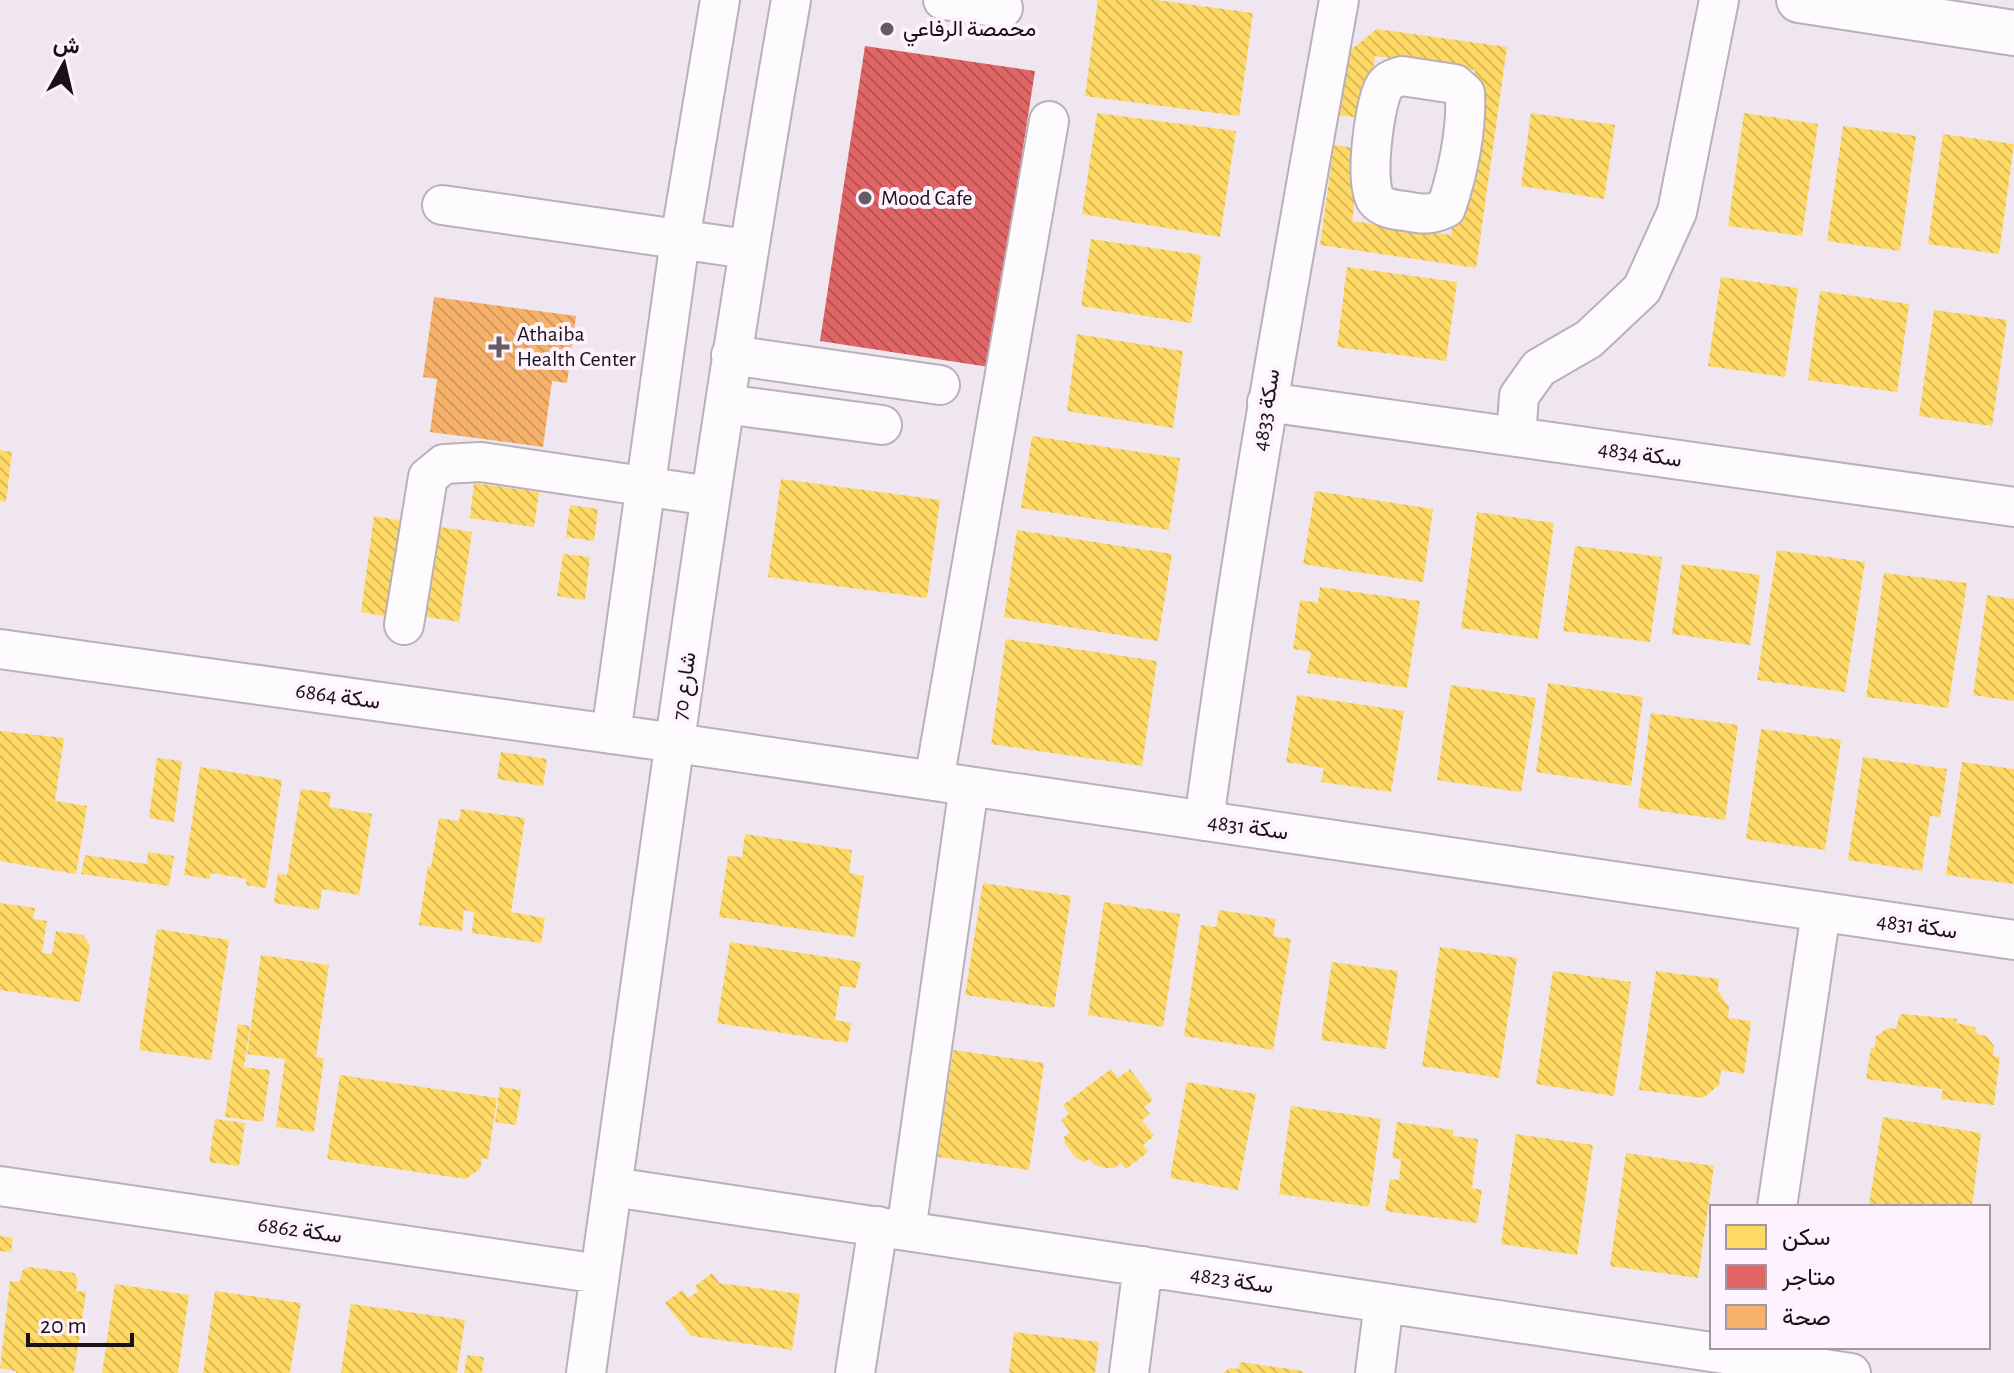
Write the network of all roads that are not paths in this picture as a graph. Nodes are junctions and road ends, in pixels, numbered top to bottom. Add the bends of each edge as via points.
1 (720, 0) edge
2 (791, 0) edge
3 (943, 0) edge
4 (1339, 0) edge
5 (1719, 0) edge
6 (1799, 0) edge
7 (1003, 8) dead end
8 (2014, 33) edge
9 (1049, 121) dead end
10 (1317, 124) junction
11 (1373, 133) dead end
12 (442, 205) dead end
13 (680, 240) junction
14 (747, 249) junction
15 (731, 355) junction
16 (940, 385) dead end
17 (1267, 402) junction
18 (725, 404) junction
19 (882, 425) dead end
20 (1516, 437) junction
21 (646, 486) junction
22 (710, 496) junction
23 (2014, 507) edge
24 (404, 625) dead end
25 (0, 649) edge
26 (611, 734) junction
27 (676, 743) junction
28 (951, 784) junction
29 (1204, 821) junction
30 (1821, 912) junction
31 (2014, 940) edge
32 (0, 1186) edge
33 (613, 1187) junction
34 (1777, 1205) edge
35 (892, 1228) junction
36 (1143, 1266) junction
37 (600, 1274) junction
38 (1384, 1303) junction
39 (1710, 1347) edge
40 (1726, 1349) edge
41 (1756, 1353) edge
42 (586, 1373) edge
43 (855, 1373) edge
44 (1129, 1373) edge
45 (1375, 1373) edge
46 (1851, 1373) edge

1 - 13 street
2 - 14 street, شارع 70
3 - 7 street
4 - 10 street, سكة 4833
5 - 20 street via 1677,212 1642,289 1589,339 1539,368 1519,396
6 - 8 main road
9 - 28 street
10 - 11 street
10 - 17 street, سكة 4833
12 - 13 street
13 - 14 street
13 - 21 street
14 - 15 street, شارع 70
15 - 16 street
15 - 18 street, شارع 70
17 - 20 street, سكة 4834
17 - 29 street, سكة 4833
18 - 19 street
18 - 22 street, شارع 70
20 - 23 street, سكة 4834
21 - 22 street
21 - 24 street via 481,462 444,464 428,477
21 - 26 street
22 - 27 street, شارع 70
25 - 26 street, سكة 6864
26 - 27 street, سكة 6864
27 - 28 street, سكة 4831
27 - 33 street, شارع 70
28 - 29 street, سكة 4831
28 - 35 street
29 - 30 street, سكة 4831
30 - 31 street, سكة 4831
30 - 34 street
32 - 37 street, سكة 6862
33 - 35 street, سكة 4823
33 - 37 street, شارع 70
35 - 36 street, سكة 4823
35 - 43 street
36 - 38 street, سكة 4823
36 - 44 street
37 - 42 street, شارع 70
38 - 39 street, سكة 4823
38 - 45 street
40 - 41 street, سكة 4823
41 - 46 street, سكة 4823

